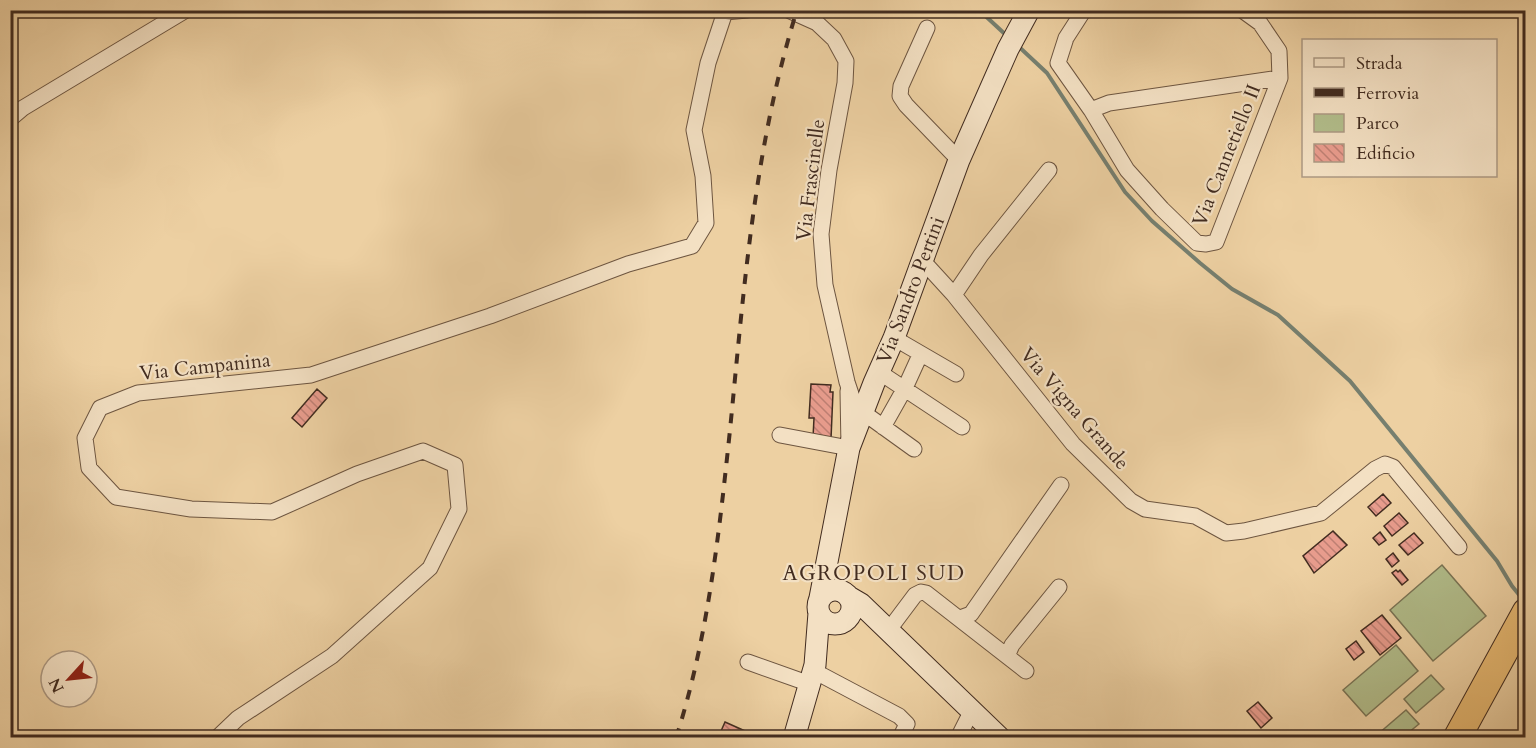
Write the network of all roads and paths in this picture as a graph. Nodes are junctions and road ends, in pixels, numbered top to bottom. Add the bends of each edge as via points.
1 (186, 10) edge
2 (747, 10) edge
3 (788, 10) edge
4 (1029, 10) edge
5 (1084, 10) edge
6 (1242, 10) edge
7 (927, 28) dead end
8 (1280, 78) junction
9 (1091, 110) junction
10 (10, 119) edge
11 (959, 160) junction
12 (1049, 170) dead end
13 (922, 260) junction
14 (954, 296) junction
15 (894, 338) junction
16 (920, 355) junction
17 (956, 374) dead end
18 (877, 377) junction
19 (849, 384) junction
20 (905, 388) junction
21 (866, 409) junction
22 (883, 427) junction
23 (962, 427) dead end
24 (780, 435) dead end
25 (849, 448) junction
26 (914, 450) dead end
27 (1060, 485) dead end
28 (1459, 547) dead end
29 (829, 556) junction
30 (1059, 587) dead end
31 (846, 594) junction
32 (820, 606) junction
33 (960, 618) junction
34 (1522, 619) edge
35 (843, 621) junction
36 (882, 626) junction
37 (1007, 656) junction
38 (748, 662) dead end
39 (1026, 671) dead end
40 (813, 673) junction
41 (972, 710) junction
42 (217, 738) edge
43 (794, 738) edge
44 (900, 738) edge
45 (958, 738) edge
46 (1000, 738) edge
47 (1457, 738) edge

1 - 10 street
2 - 42 street, Via Campanina via 725,12 708,63 694,130 703,176 706,223 692,246 628,264 490,316 311,375 138,393 100,408 85,438 89,468 116,497 181,508 272,512 357,474 423,451 455,465 459,509 430,568 332,656 238,718
3 - 19 street, Via Frascinelle via 817,23 834,39 846,62 821,234 825,285
4 - 11 street, Via Sandro Pertini
5 - 9 street, Via Cannetiello II via 1066,38 1058,63
6 - 8 street, Via Cannetiello II via 1260,23 1279,51
7 - 11 street via 900,96
8 - 9 street via 1109,103
8 - 9 street, Via Cannetiello II via 1216,242 1206,244 1197,243 1127,170
11 - 13 street, Via Sandro Pertini
12 - 14 street via 981,255
13 - 14 street, Via Vigna Grande
13 - 15 street, Via Sandro Pertini
14 - 28 street, Via Vigna Grande via 1073,444 1131,501 1145,509 1195,516 1226,533 1244,531 1321,513 1385,464 1394,467
15 - 16 street
15 - 18 street, Via Sandro Pertini
16 - 17 street
16 - 20 street
18 - 19 street via 866,389
18 - 20 street
18 - 21 street, Via Sandro Pertini
19 - 21 street, Via Frascinelle via 863,397
19 - 25 street, Via Frascinelle
20 - 22 street
20 - 23 street
21 - 22 street, Via Frascinelle
21 - 25 street, Via Sandro Pertini
22 - 26 street, Via Frascinelle
24 - 25 street
25 - 29 street, Via Sandro Pertini
27 - 33 street via 971,614
29 - 31 street
29 - 32 street, Via Sandro Pertini
30 - 37 street
31 - 32 street via 828,591
31 - 35 street via 853,606
31 - 36 street
32 - 35 street via 822,618 830,623
32 - 40 street, Via Sandro Pertini
33 - 36 street via 921,592
33 - 37 street
34 - 47 highway
35 - 36 street
35 - 40 street
36 - 41 street
37 - 39 street
38 - 40 street
40 - 43 street
40 - 44 street via 899,716 907,724
41 - 45 street
41 - 46 street

